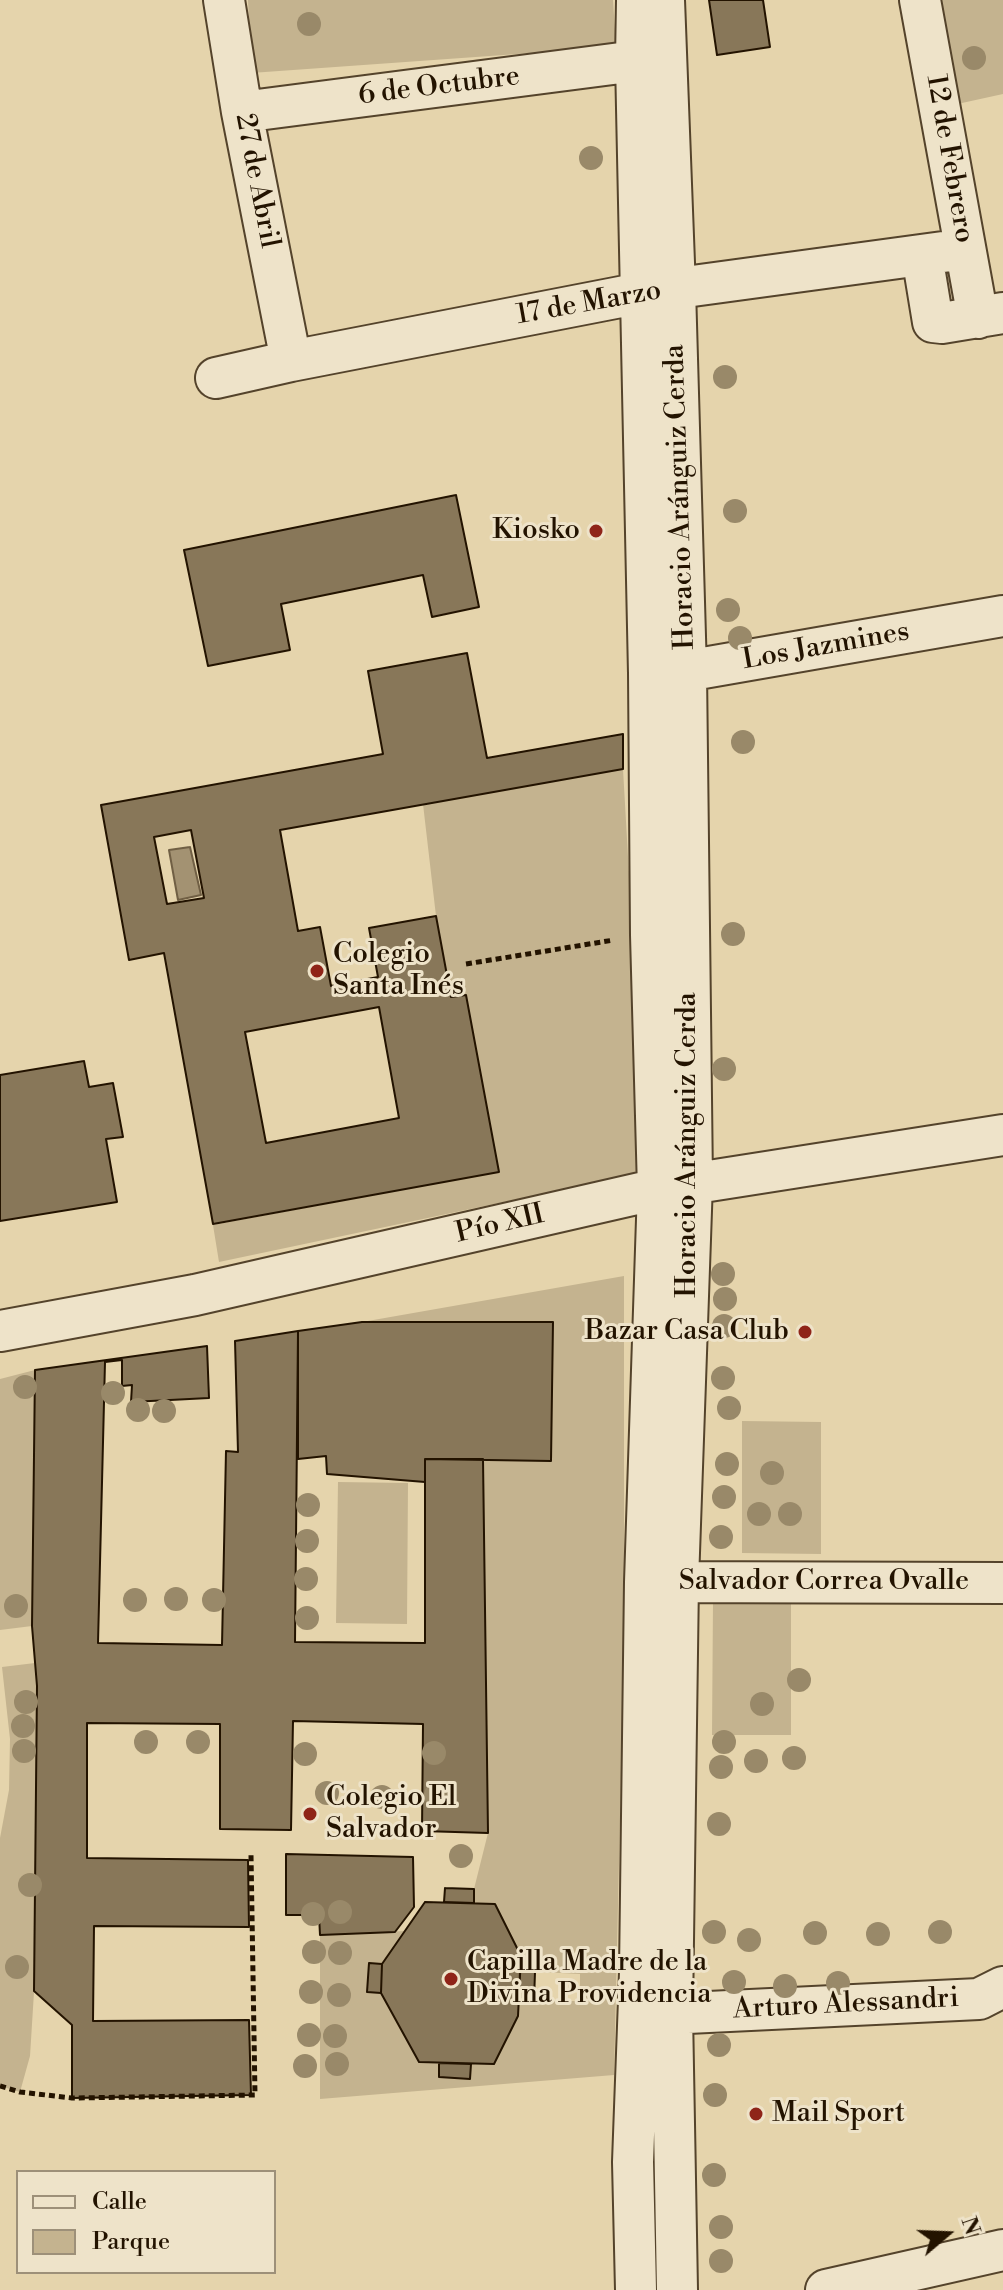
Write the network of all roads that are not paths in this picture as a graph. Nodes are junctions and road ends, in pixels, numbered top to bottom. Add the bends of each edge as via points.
1 (224, 0) edge
2 (637, 0) edge
3 (664, 0) edge
4 (920, 0) edge
5 (636, 61) junction
6 (242, 112) junction
7 (965, 249) junction
8 (922, 255) junction
9 (658, 291) junction
10 (991, 316) edge
11 (291, 361) junction
12 (216, 378) dead end
13 (1003, 616) edge
14 (668, 672) junction
15 (1003, 1135) edge
16 (675, 1185) junction
17 (0, 1331) edge
18 (661, 1582) junction
19 (1003, 1583) edge
20 (1003, 1987) edge
21 (655, 2014) junction
22 (1003, 2250) edge
23 (636, 2290) edge
24 (677, 2290) edge
25 (826, 2290) edge

1 - 6 street, 27 de Abril
2 - 5 street, Horacio Aránguiz Cerda
3 - 9 street, Horacio Aránguiz Cerda
4 - 7 street, 12 de Febrero
5 - 6 street, 6 de Octubre
5 - 9 street, Horacio Aránguiz Cerda
6 - 11 street, 27 de Abril
7 - 8 street, 17 de Marzo
7 - 10 street, 12 de Febrero
8 - 9 street, 17 de Marzo
8 - 10 street via 933,322
9 - 11 street, 17 de Marzo
9 - 14 street, Horacio Aránguiz Cerda
11 - 12 street, 17 de Marzo
13 - 14 street, Los Jazmines
14 - 16 street, Horacio Aránguiz Cerda
14 - 16 street, Horacio Aránguiz Cerda via 651,935
15 - 16 street, Pío XII
16 - 17 street, Pío XII via 195,1295
16 - 18 street, Horacio Aránguiz Cerda
18 - 19 street, Salvador Correa Ovalle
18 - 21 street, Horacio Aránguiz Cerda
20 - 21 street, Arturo Alessandri via 979,1999
21 - 23 street, Horacio Aránguiz Cerda via 633,2162
21 - 24 street, Horacio Aránguiz Cerda
22 - 25 street

